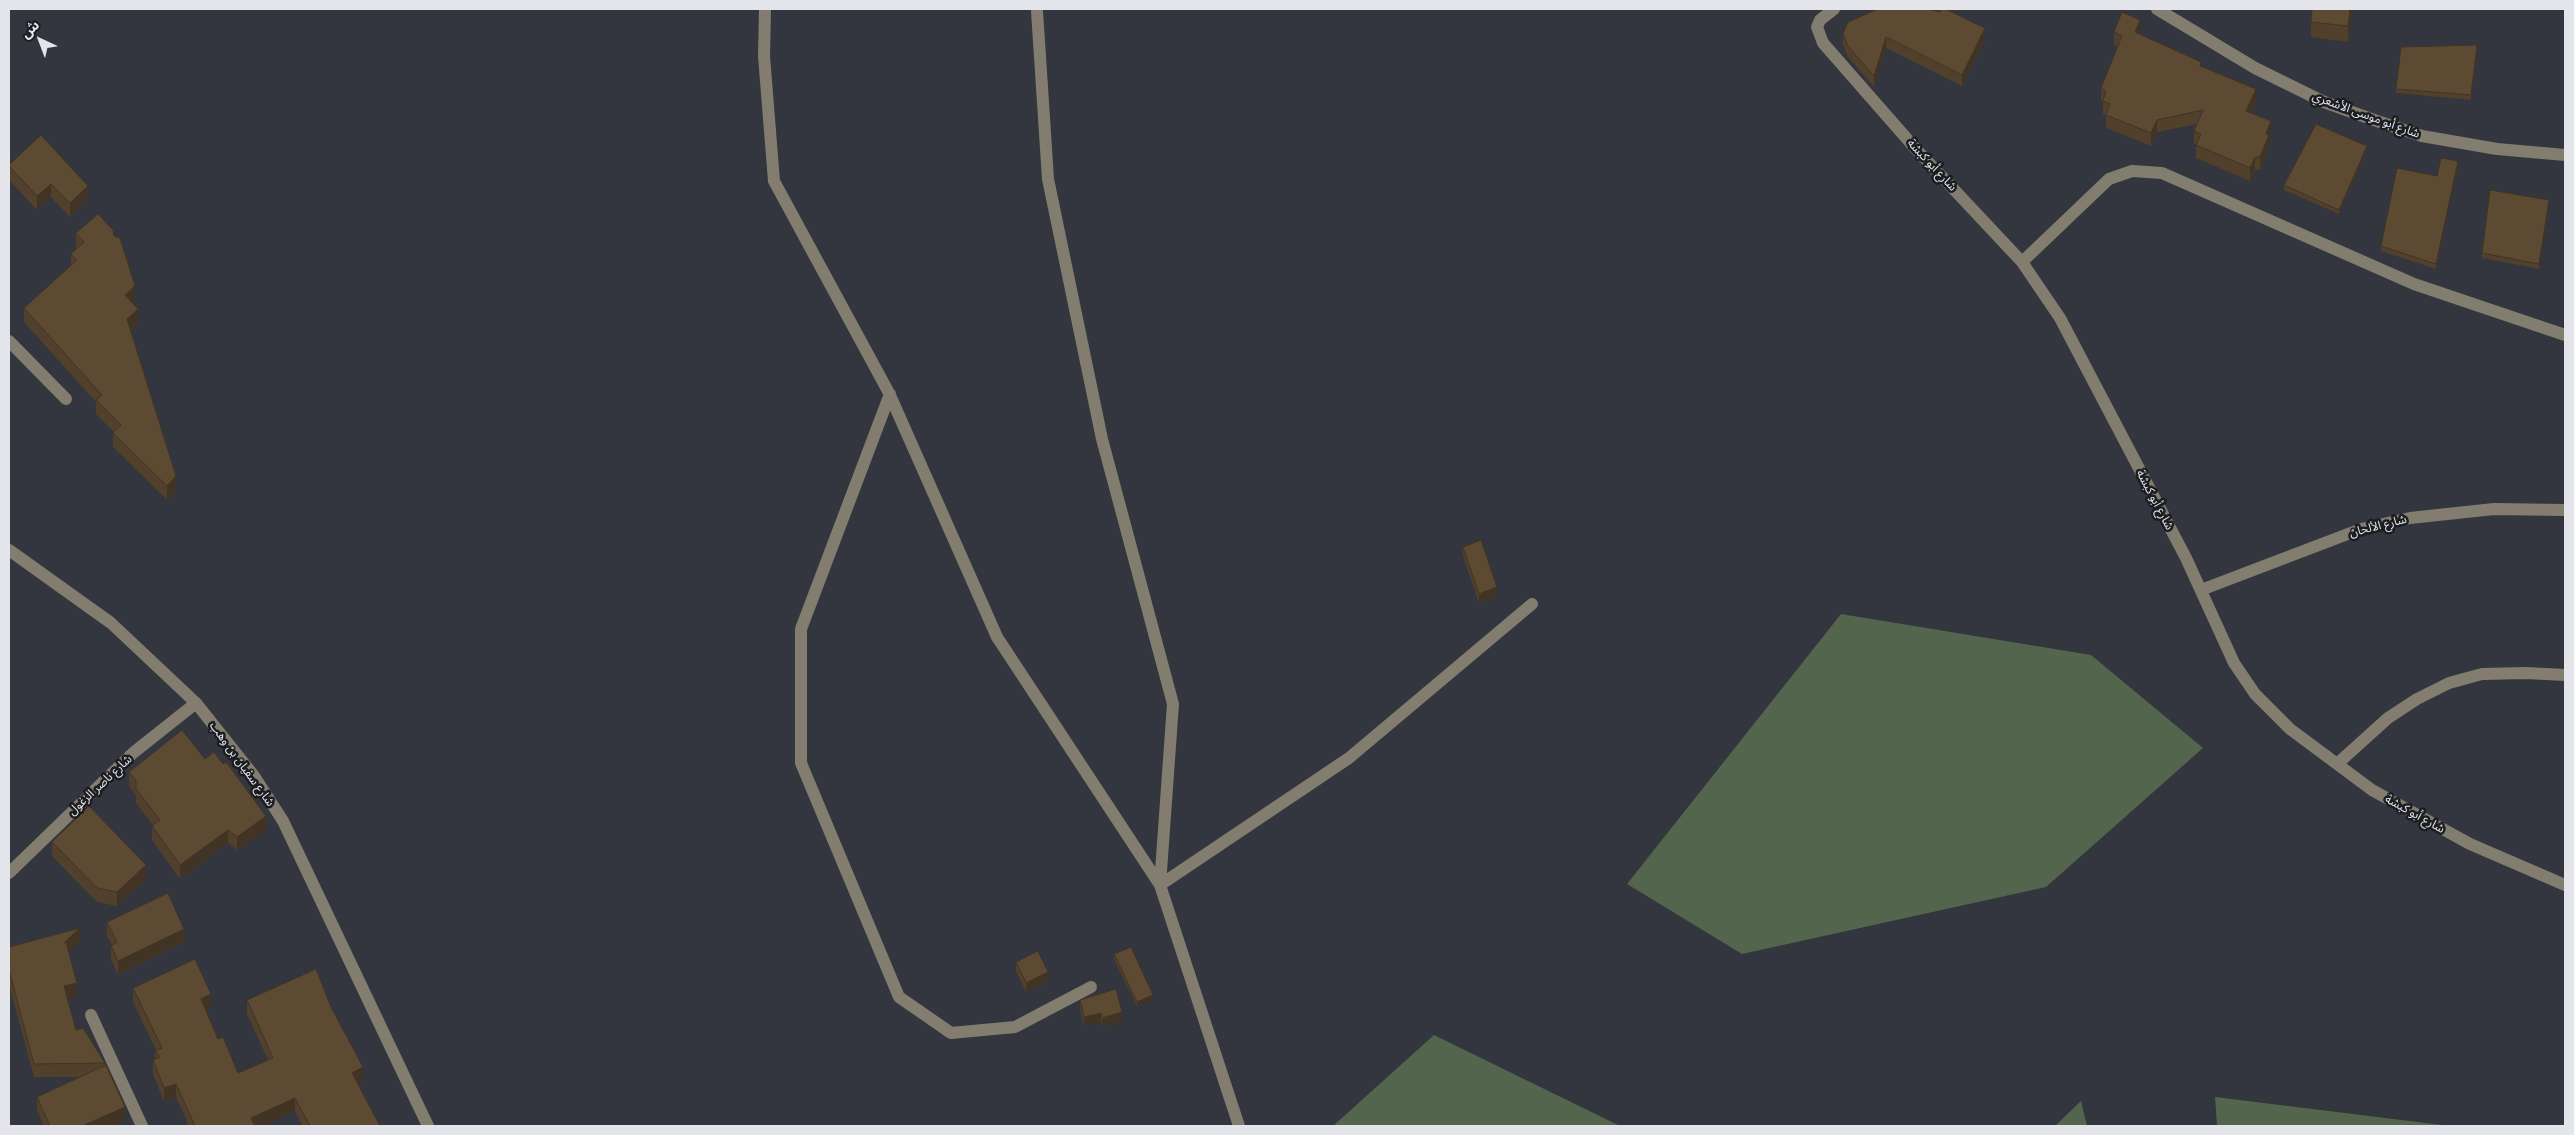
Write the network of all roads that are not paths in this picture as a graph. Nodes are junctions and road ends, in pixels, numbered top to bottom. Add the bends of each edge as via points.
1 (765, 9) edge
2 (1834, 9) edge
3 (2157, 9) edge
4 (1037, 11) dead end
5 (2565, 155) edge
6 (2022, 262) junction
7 (2565, 335) edge
8 (9, 341) edge
9 (890, 394) junction
10 (66, 398) dead end
11 (2565, 510) edge
12 (9, 550) edge
13 (2201, 590) junction
14 (1532, 604) dead end
15 (2565, 675) edge
16 (196, 703) junction
17 (2337, 764) junction
18 (9, 873) edge
19 (1160, 885) junction
20 (2565, 886) edge
21 (1091, 987) dead end
22 (91, 1014) dead end
23 (142, 1126) edge
24 (428, 1126) edge
25 (1239, 1126) edge

1 - 9 street via 764,56 774,181
2 - 6 street, شارع أبو كبشة via 1820,20 1817,27 1818,34 1832,54
3 - 5 street, شارع أبو موسى الأشعري via 2255,68 2324,102 2374,120 2422,136 2497,149
4 - 19 street via 1048,179 1102,439 1173,704
6 - 7 street via 2109,179 2132,171 2162,173 2414,284
6 - 13 street, شارع أبو كبشة via 2079,349
8 - 10 street
9 - 19 street via 997,637
9 - 21 street via 800,628 800,763 899,997 951,1033 1015,1027
11 - 13 street, شارع الألحان via 2494,510 2400,520 2361,529
12 - 16 street, شارع سفيان بن وهب via 111,623
13 - 17 street, شارع أبو كبشة via 2234,663 2255,694 2290,729
14 - 19 street via 1350,758
15 - 17 street via 2482,674 2449,683 2388,718
16 - 18 street, شارع ناصر الزغول via 133,753
16 - 24 street, شارع سفيان بن وهب via 254,776 283,821
17 - 20 street, شارع أبو كبشة via 2411,813 2470,844
19 - 25 street
22 - 23 street

